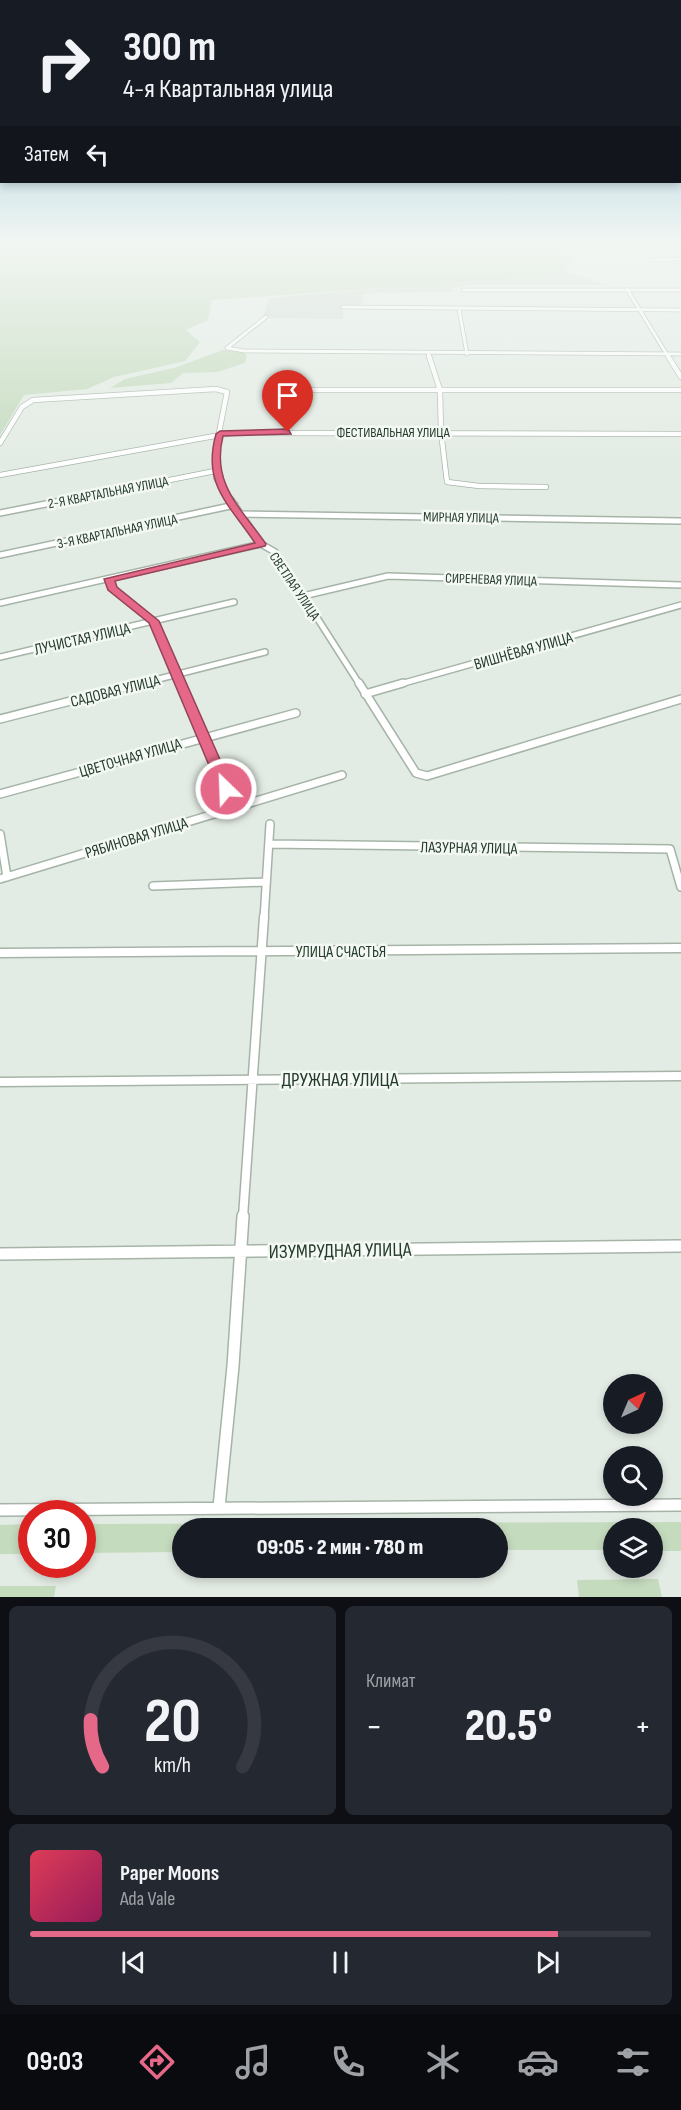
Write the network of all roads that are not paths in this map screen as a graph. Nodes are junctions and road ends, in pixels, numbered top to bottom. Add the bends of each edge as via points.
1 (264, 319) edge
2 (461, 319) edge
3 (644, 319) edge
4 (428, 353) junction
5 (467, 354) junction
6 (665, 354) junction
7 (681, 354) edge
8 (681, 377) edge
9 (308, 390) dead end
10 (440, 390) junction
11 (681, 390) edge
12 (441, 432) junction
13 (220, 434) junction
14 (681, 434) edge
15 (0, 443) edge
16 (215, 471) junction
17 (0, 475) edge
18 (546, 487) dead end
19 (235, 505) junction
20 (0, 513) edge
21 (242, 514) junction
22 (681, 521) edge
23 (261, 544) junction
24 (0, 555) edge
25 (109, 579) junction
26 (681, 585) edge
27 (303, 596) junction
28 (234, 602) dead end
29 (0, 603) edge
30 (681, 605) edge
31 (153, 621) junction
32 (264, 652) dead end
33 (0, 657) edge
34 (177, 674) junction
35 (366, 694) junction
36 (681, 699) edge
37 (296, 712) dead end
38 (0, 719) edge
39 (203, 736) junction
40 (342, 775) dead end
41 (0, 794) edge
42 (233, 807) junction
43 (270, 824) dead end
44 (0, 834) edge
45 (269, 844) junction
46 (4, 878) edge
47 (266, 882) junction
48 (153, 886) dead end
49 (681, 887) edge
50 (681, 948) edge
51 (262, 951) junction
52 (0, 953) edge
53 (681, 1076) edge
54 (253, 1080) junction
55 (0, 1082) edge
56 (681, 1246) edge
57 (241, 1251) junction
58 (0, 1254) edge
59 (681, 1505) edge
60 (219, 1507) junction
61 (0, 1510) edge

1 - 4 street via 228,349
2 - 5 street
3 - 6 street
4 - 5 street
4 - 10 street
5 - 6 street
6 - 7 street
6 - 8 street
9 - 10 street
10 - 11 street
10 - 12 street
12 - 13 street, ФЕСТИВАЛЬНАЯ УЛИЦА
12 - 14 street, ФЕСТИВАЛЬНАЯ УЛИЦА
12 - 18 street via 450,484
13 - 15 street via 227,392 216,389 33,400 22,407
13 - 16 street
13 - 17 street, ФЕСТИВАЛЬНАЯ УЛИЦА
16 - 19 street, СВЕТЛАЯ УЛИЦА via 219,484
16 - 20 street, 2-Я КВАРТАЛЬНАЯ УЛИЦА
19 - 21 street, СВЕТЛАЯ УЛИЦА
19 - 24 street, 3-Я КВАРТАЛЬНАЯ УЛИЦА
21 - 22 street, МИРНАЯ УЛИЦА
21 - 23 street, СВЕТЛАЯ УЛИЦА
23 - 25 street
23 - 27 street, СВЕТЛАЯ УЛИЦА via 275,552
25 - 29 street
25 - 31 street via 112,588
26 - 27 street, СИРЕНЕВАЯ УЛИЦА via 387,576
27 - 35 street, СВЕТЛАЯ УЛИЦА
28 - 31 street, ЛУЧИСТАЯ УЛИЦА
30 - 35 street, ВИШНЁВАЯ УЛИЦА
31 - 33 street, ЛУЧИСТАЯ УЛИЦА
31 - 34 street
32 - 34 street, САДОВАЯ УЛИЦА
34 - 38 street, САДОВАЯ УЛИЦА
34 - 39 street
35 - 36 street, СВЕТЛАЯ УЛИЦА via 416,773 427,776
37 - 39 street, ЦВЕТОЧНАЯ УЛИЦА
39 - 41 street, ЦВЕТОЧНАЯ УЛИЦА
39 - 42 street
40 - 42 street, РЯБИНОВАЯ УЛИЦА
42 - 46 street, РЯБИНОВАЯ УЛИЦА
43 - 45 street
44 - 46 street
45 - 47 street
45 - 49 street, ЛАЗУРНАЯ УЛИЦА via 670,849
47 - 48 street
47 - 51 street
50 - 51 street, УЛИЦА СЧАСТЬЯ
51 - 52 street, УЛИЦА СЧАСТЬЯ
51 - 54 street
53 - 54 street, ДРУЖНАЯ УЛИЦА
54 - 55 street, ДРУЖНАЯ УЛИЦА
54 - 57 street
56 - 57 street, ИЗУМРУДНАЯ УЛИЦА
57 - 58 street, ИЗУМРУДНАЯ УЛИЦА
57 - 60 street
59 - 60 street
60 - 61 street

